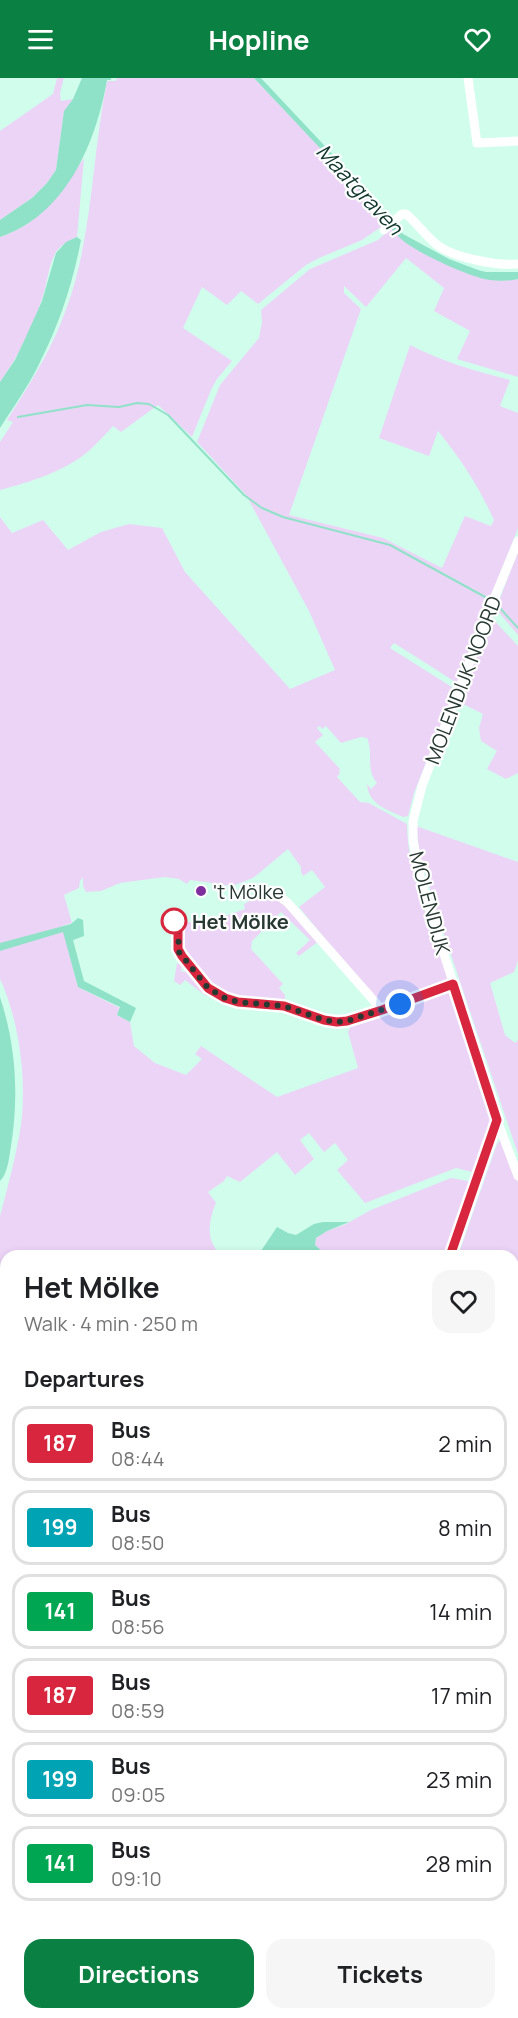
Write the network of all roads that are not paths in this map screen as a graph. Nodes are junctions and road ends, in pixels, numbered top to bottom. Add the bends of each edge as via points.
1 (468, 78) edge
2 (518, 141) edge
3 (389, 225) dead end
4 (518, 264) edge
5 (518, 541) edge
6 (413, 821) joint
7 (275, 893) dead end
8 (174, 921) dead end
9 (453, 984) junction
10 (382, 1010) junction
11 (497, 1120) junction
12 (518, 1176) edge
13 (452, 1250) edge

1 - 2 street via 477,143
3 - 4 street via 406,214 438,246 497,264
5 - 6 street, MOLENDIJK NOORD via 422,786
6 - 9 street, MOLENDIJK via 421,882
7 - 10 street
8 - 10 street via 179,952 208,988 225,998 284,1006 337,1022
9 - 10 street
9 - 11 street, MOLENDIJK
11 - 12 street, MOLENDIJK
11 - 13 street

